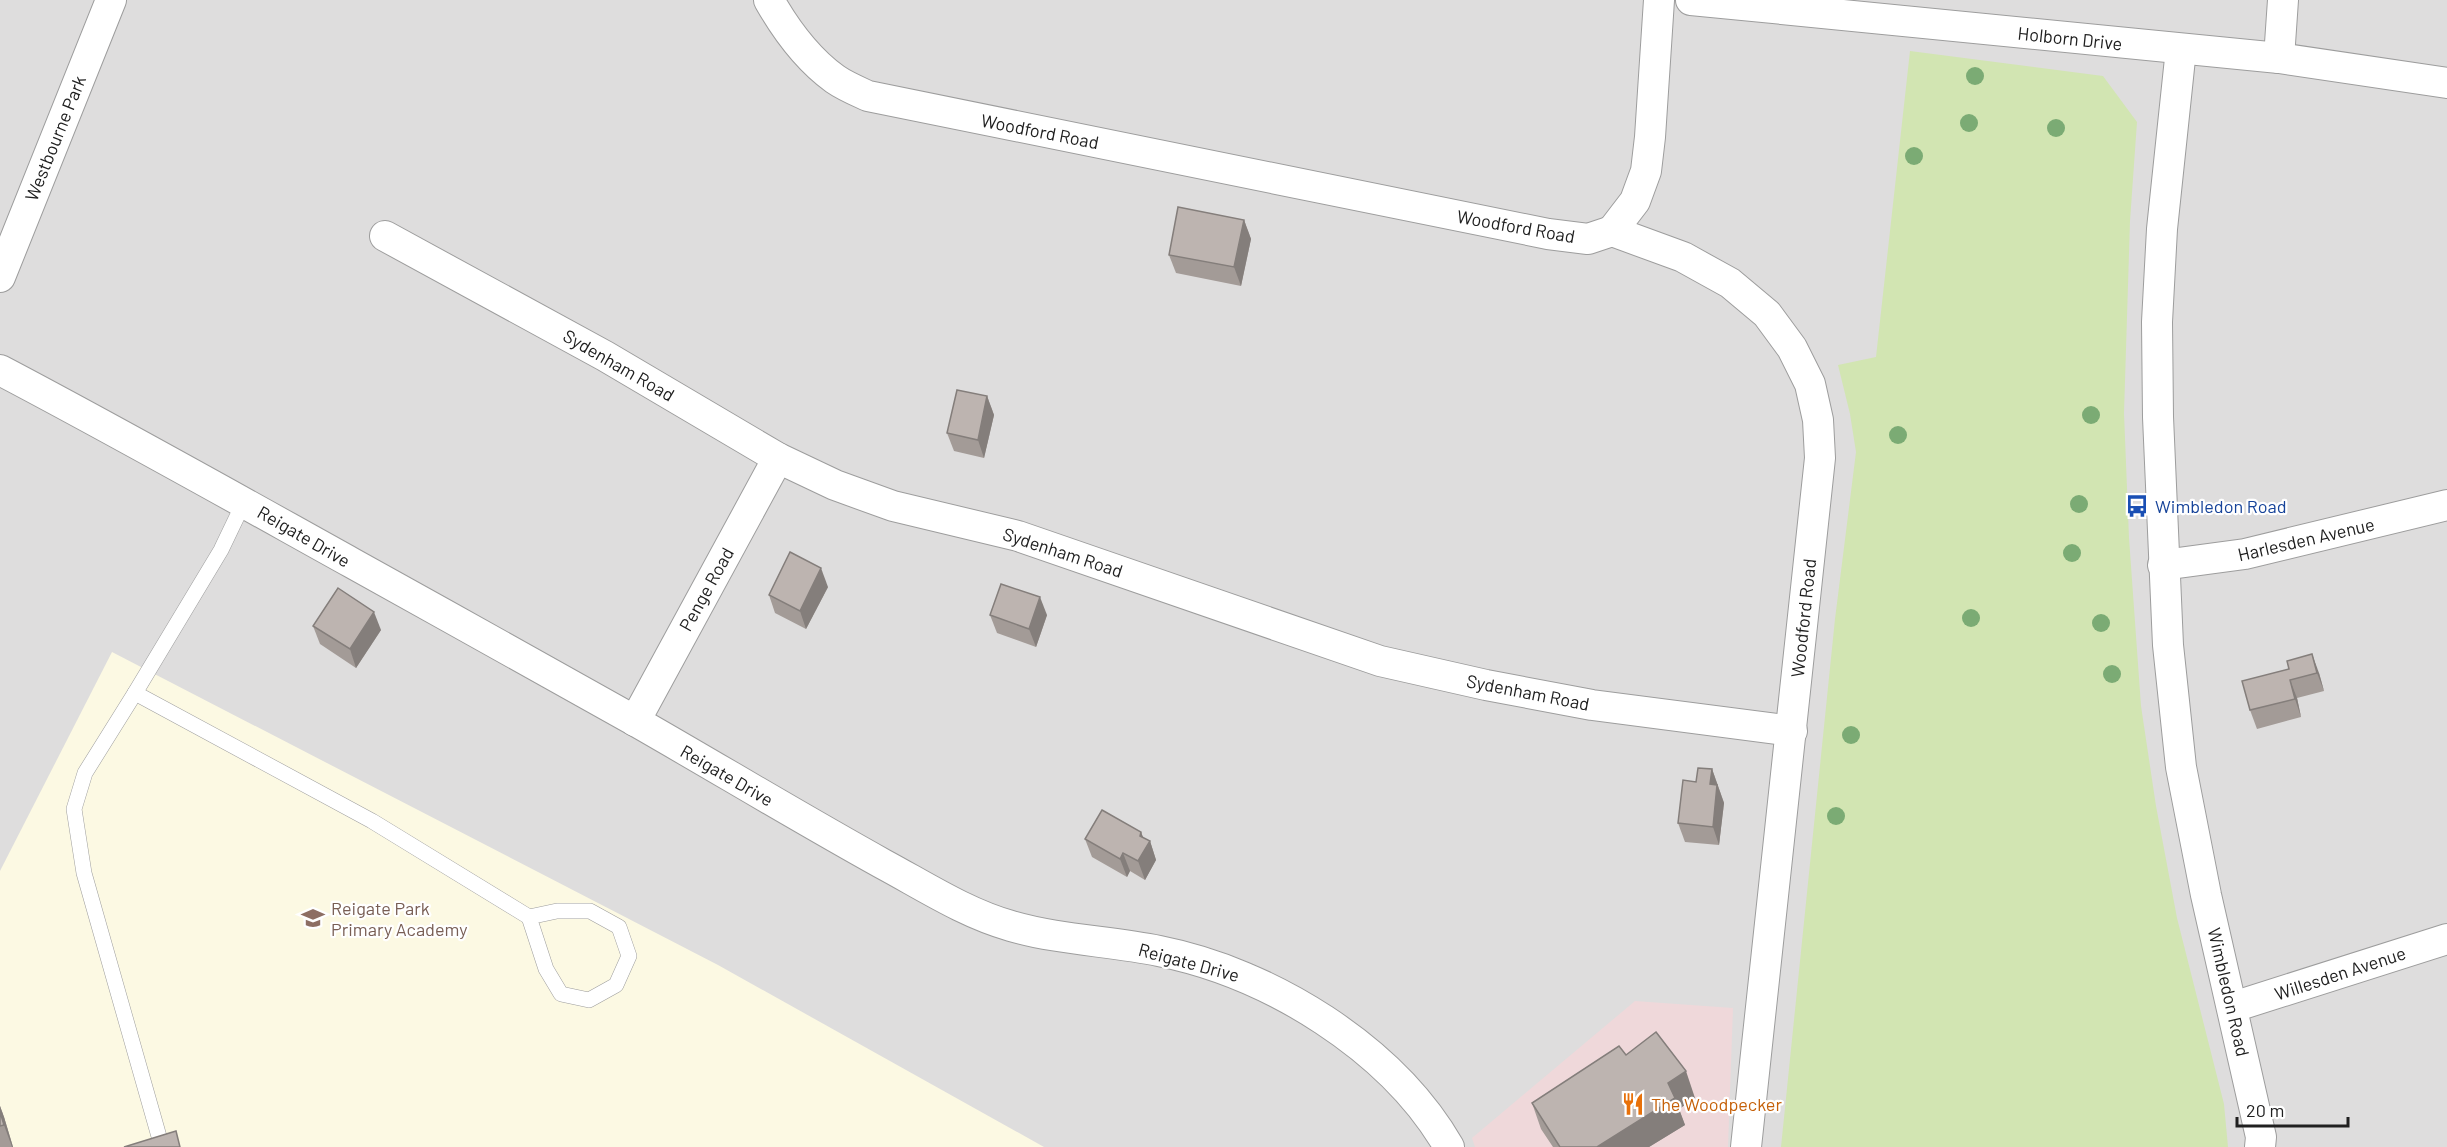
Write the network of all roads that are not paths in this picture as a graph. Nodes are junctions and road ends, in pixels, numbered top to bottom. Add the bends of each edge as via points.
1 (111, 0) edge
2 (769, 0) edge
3 (1659, 0) edge
4 (1691, 0) edge
5 (2283, 0) edge
6 (2181, 49) junction
7 (2279, 58) junction
8 (2447, 83) edge
9 (1612, 231) junction
10 (385, 236) dead end
11 (7, 237) edge
12 (0, 277) edge
13 (0, 370) edge
14 (778, 458) junction
15 (244, 502) junction
16 (2447, 506) edge
17 (2163, 565) junction
18 (135, 693) junction
19 (635, 721) junction
20 (1792, 731) junction
21 (529, 917) junction
22 (2447, 939) edge
23 (2233, 1007) junction
24 (162, 1147) edge
25 (1449, 1147) edge
26 (1746, 1147) edge
27 (2260, 1147) edge

1 - 11 street, Westbourne Park
2 - 9 street, Woodford Road via 807,54 836,80 868,96 1548,234 1588,239
3 - 9 street via 1646,171 1635,201
4 - 6 street, Holborn Drive
5 - 7 street
6 - 7 street, Holborn Drive
6 - 17 street, Wimbledon Road via 2162,229 2157,322
7 - 8 street, Holborn Drive
9 - 20 street, Woodford Road via 1683,258 1730,283 1767,314 1792,348 1810,384 1818,420 1820,458
10 - 14 street, Sydenham Road via 605,356
11 - 12 street, Westbourne Park
13 - 15 street, Reigate Drive
14 - 19 street, Penge Road
14 - 20 street, Sydenham Road via 893,506 1018,536 1380,661 1592,705
15 - 18 lane via 221,550
15 - 19 street, Reigate Drive
16 - 17 street, Harlesden Avenue via 2245,554
17 - 23 street, Wimbledon Road via 2181,767
18 - 21 lane via 372,821
18 - 24 lane via 85,773 74,809 84,873
19 - 25 street, Reigate Drive via 964,908 1011,926 1159,951 1250,979 1334,1026 1365,1051 1435,1123
20 - 26 street, Woodford Road
21 - 21 lane via 590,910 619,927 629,956 616,985 589,1000 561,994 546,969
22 - 23 street, Willesden Avenue
23 - 27 street, Wimbledon Road

